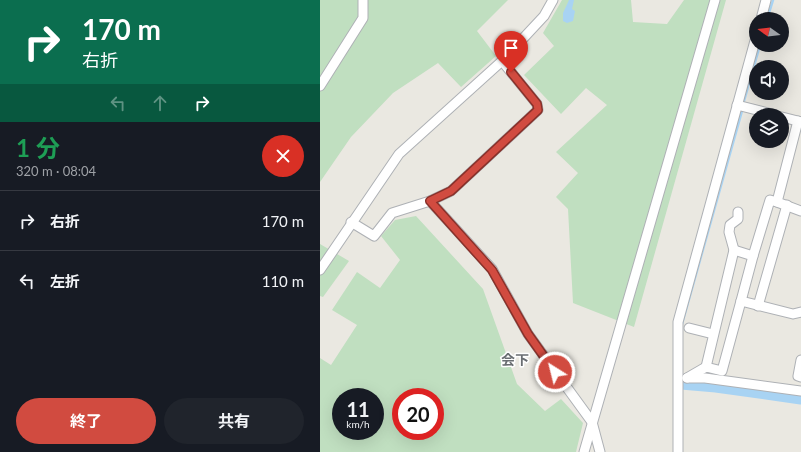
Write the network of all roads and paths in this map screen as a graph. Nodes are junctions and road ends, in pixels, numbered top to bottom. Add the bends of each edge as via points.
1 (364, 0) edge
2 (553, 0) edge
3 (715, 0) edge
4 (766, 0) edge
5 (763, 12) edge
6 (752, 52) edge
7 (502, 61) junction
8 (320, 86) edge
9 (737, 104) junction
10 (751, 108) edge
11 (789, 119) edge
12 (799, 121) edge
13 (430, 201) junction
14 (777, 202) junction
15 (787, 205) junction
16 (801, 211) edge
17 (738, 212) dead end
18 (351, 222) junction
19 (734, 250) junction
20 (753, 256) junction
21 (320, 270) edge
22 (741, 301) junction
23 (758, 306) junction
24 (801, 312) edge
25 (689, 328) dead end
26 (713, 334) junction
27 (801, 360) edge
28 (706, 367) junction
29 (801, 377) edge
30 (678, 378) junction
31 (687, 378) junction
32 (801, 391) edge
33 (592, 422) junction
34 (584, 452) edge
35 (600, 452) edge
36 (678, 452) edge

1 - 8 street via 363,18
2 - 7 street via 544,16
3 - 33 street
4 - 5 street
6 - 9 street
7 - 13 street via 537,104 538,110 451,191
7 - 18 street via 399,154
9 - 10 street
9 - 30 street via 678,322
11 - 12 street
12 - 14 street
13 - 18 street via 392,213 374,236
13 - 33 street via 492,270 528,334
14 - 15 street
14 - 20 street via 770,200
15 - 16 street
15 - 23 street
17 - 19 street via 738,219 730,225 729,232
18 - 21 street
19 - 20 street
19 - 26 street
20 - 22 street
22 - 23 street
22 - 28 street via 722,371
23 - 24 street via 793,314
25 - 26 street
26 - 28 street
27 - 29 street via 798,376
28 - 31 street
30 - 31 street
30 - 36 street
31 - 32 street via 705,378
33 - 34 street
33 - 35 street

